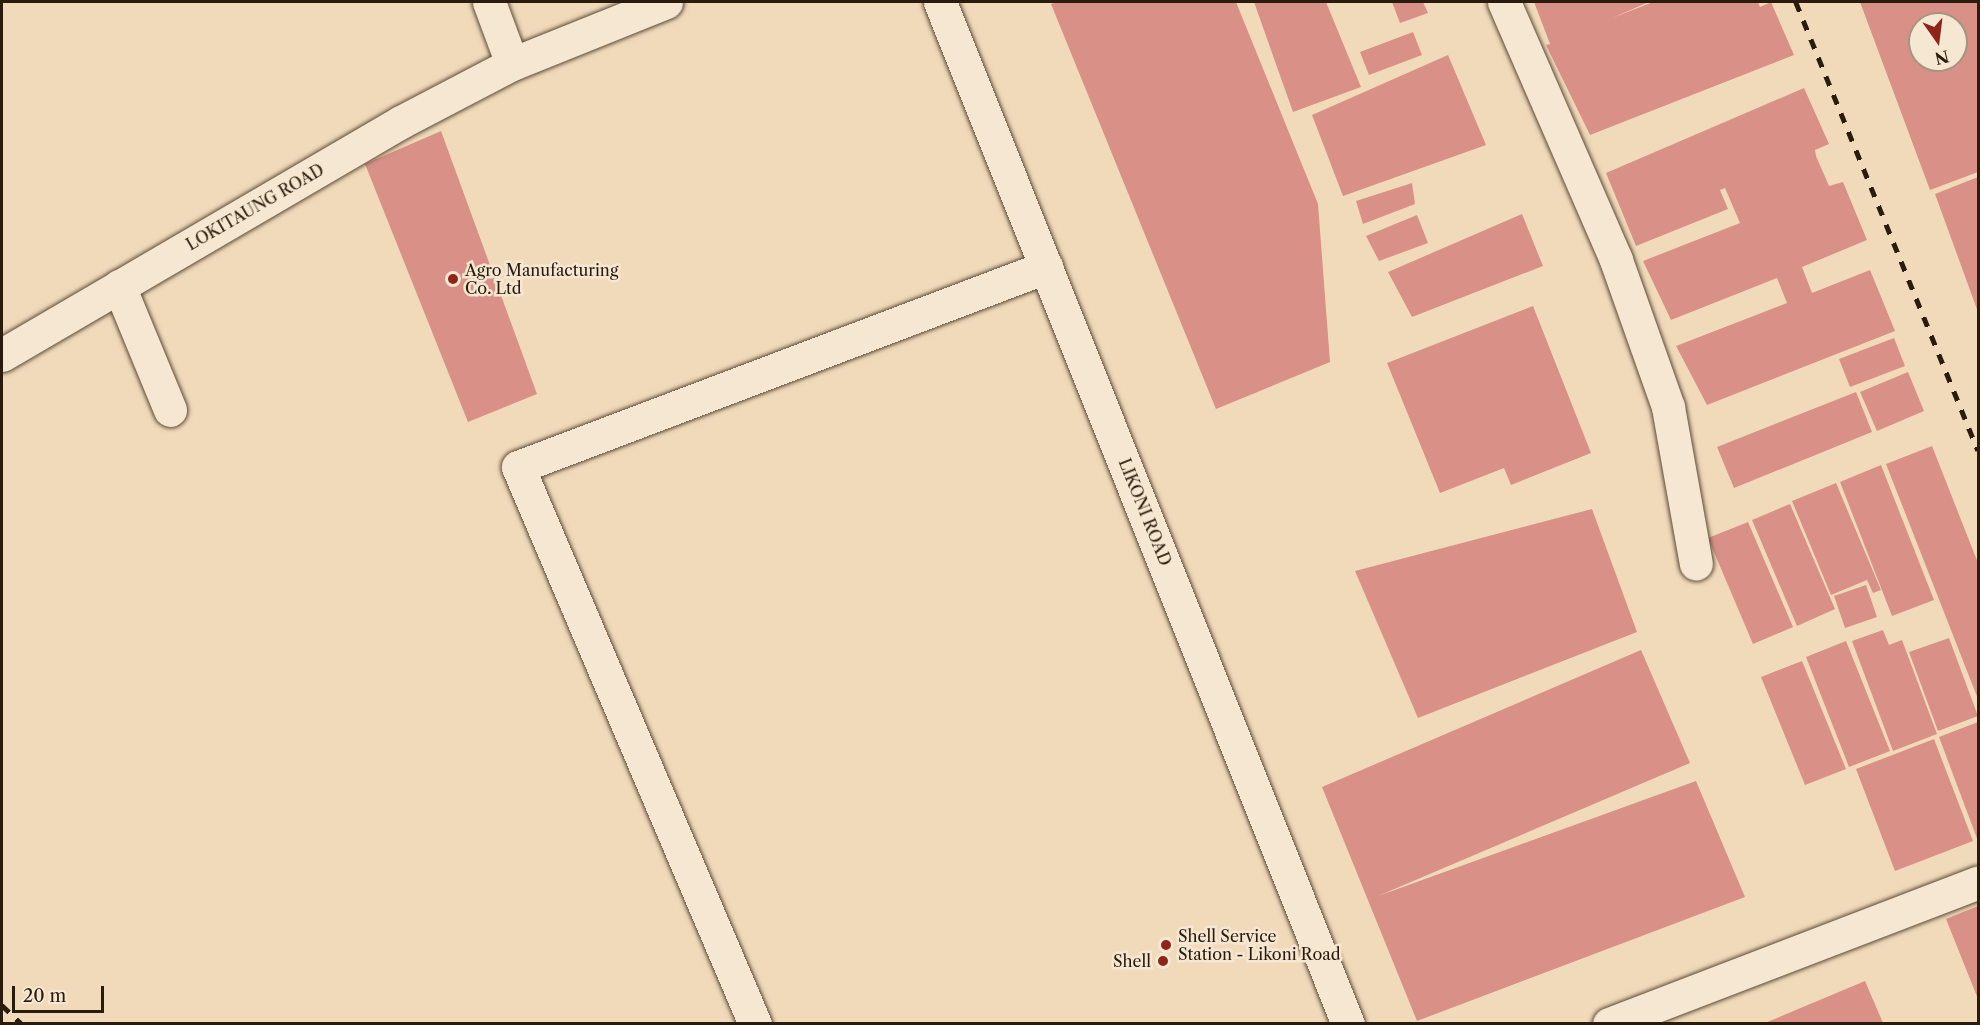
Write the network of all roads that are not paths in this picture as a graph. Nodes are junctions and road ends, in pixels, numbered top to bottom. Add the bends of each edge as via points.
1 (489, 2) edge
2 (666, 2) edge
3 (927, 2) edge
4 (940, 2) edge
5 (1504, 2) edge
6 (512, 64) junction
7 (1039, 269) junction
8 (119, 286) junction
9 (2, 355) edge
10 (171, 410) dead end
11 (1696, 564) dead end
12 (1978, 882) edge
13 (1318, 970) junction
14 (755, 1023) edge
15 (1331, 1023) edge
16 (1348, 1023) edge
17 (1609, 1023) edge

1 - 6 street
2 - 6 street, LOKITAUNG ROAD
3 - 7 street, LIKONI ROAD
4 - 7 street, LIKONI ROAD
5 - 11 street via 1616,260 1668,407
6 - 8 street, LOKITAUNG ROAD
7 - 13 street, LIKONI ROAD
7 - 14 street via 518,467
8 - 9 street, LOKITAUNG ROAD
8 - 10 street
12 - 17 street
13 - 15 street, LIKONI ROAD
13 - 16 street, LIKONI ROAD

